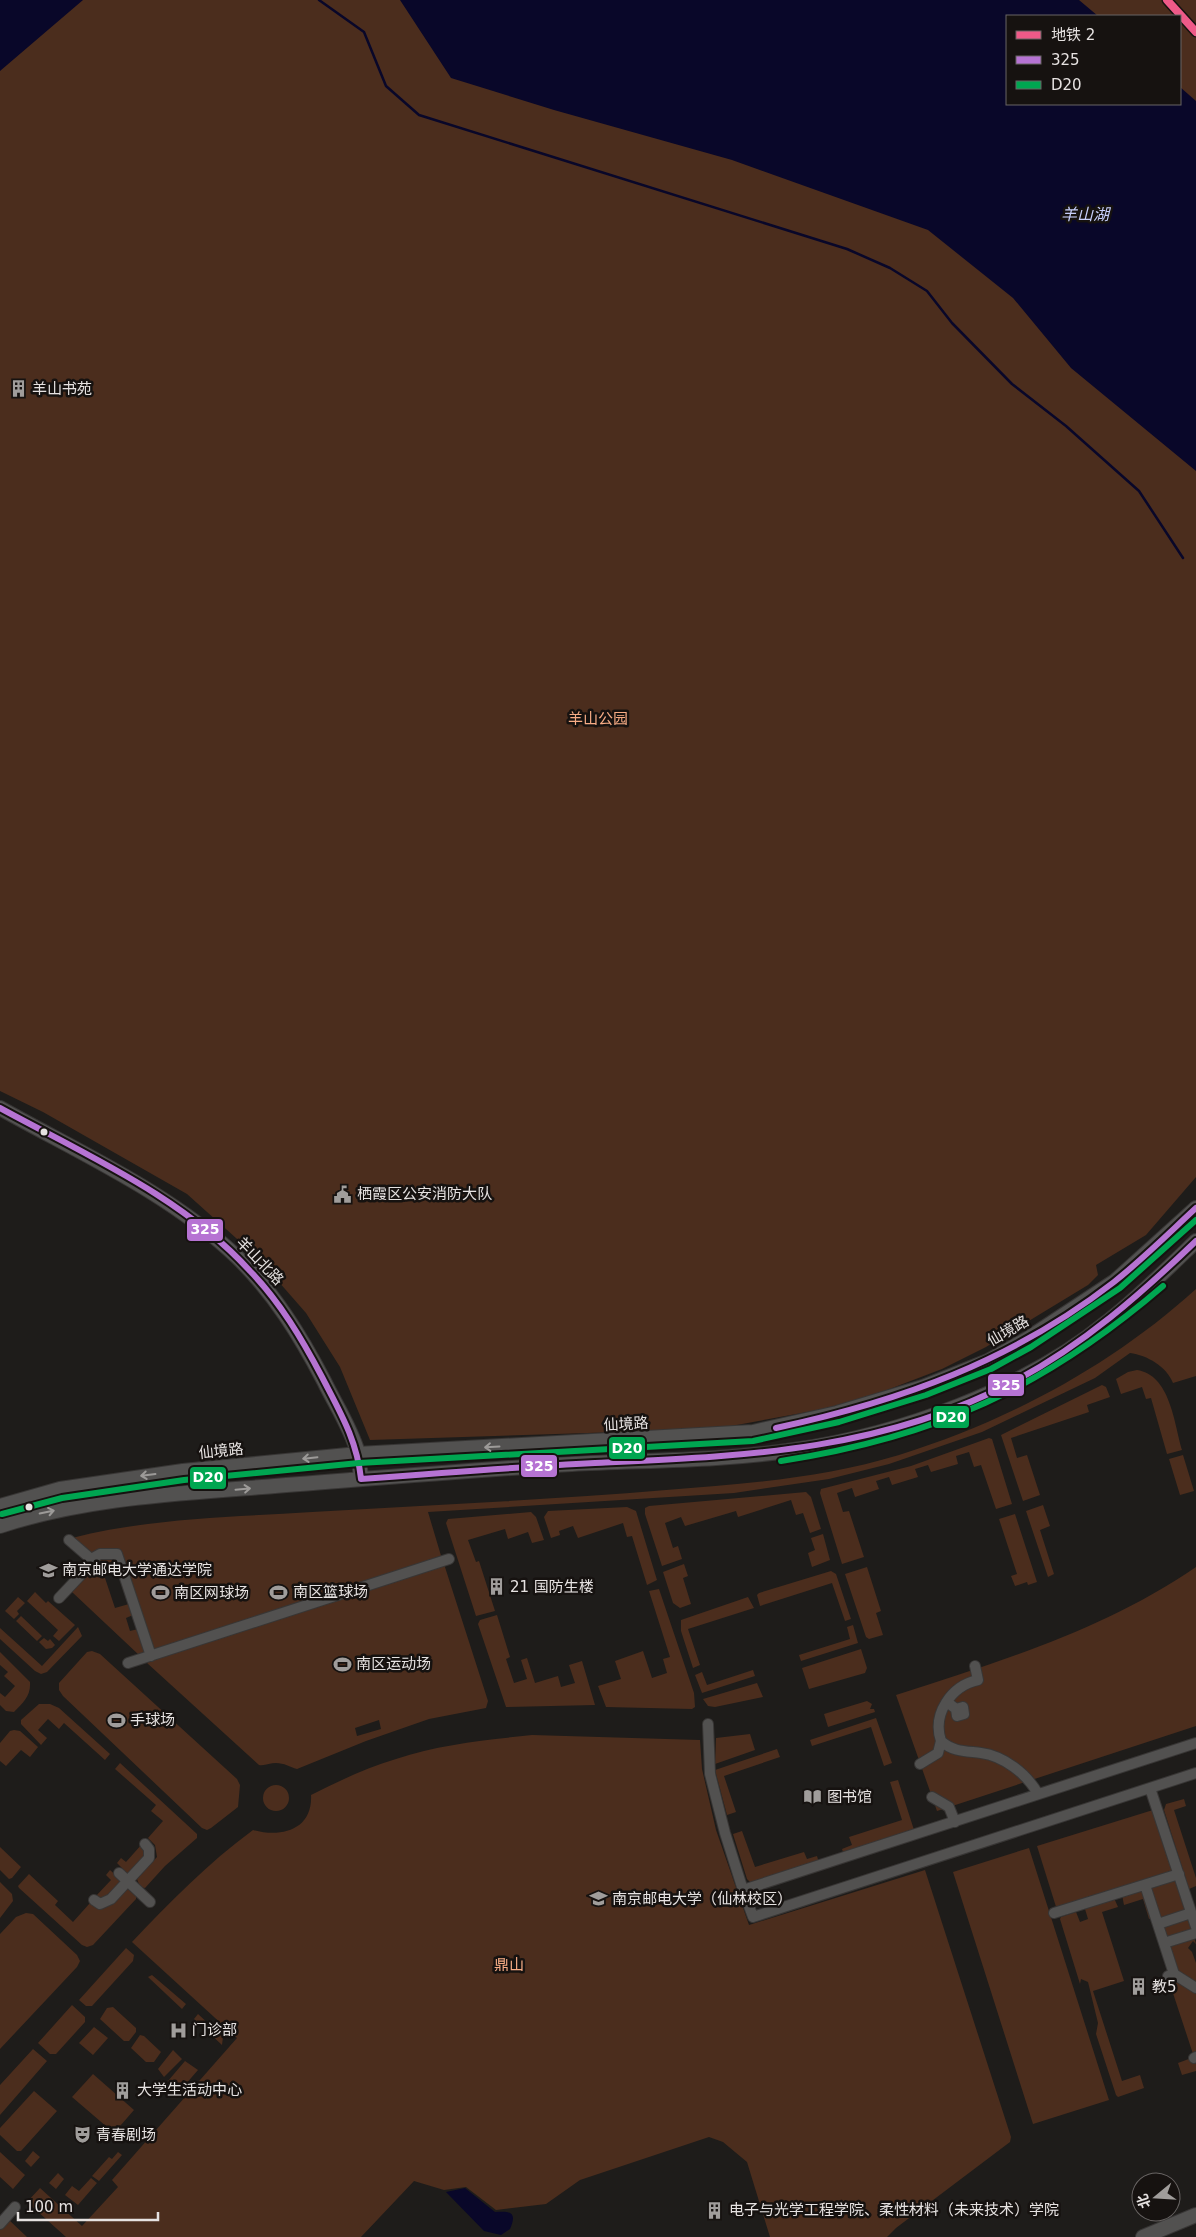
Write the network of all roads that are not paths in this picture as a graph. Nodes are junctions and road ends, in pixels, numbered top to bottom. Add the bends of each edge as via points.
1 (0, 1108) edge
2 (1196, 1208) edge
3 (1196, 1241) edge
4 (358, 1454) junction
5 (361, 1479) junction
6 (0, 1506) edge
7 (0, 1526) edge
8 (69, 1540) dead end
9 (91, 1559) junction
10 (449, 1559) dead end
11 (59, 1598) dead end
12 (151, 1656) junction
13 (128, 1663) dead end
14 (975, 1666) dead end
15 (947, 1702) junction
16 (956, 1710) dead end
17 (708, 1724) dead end
18 (941, 1741) junction
19 (1196, 1743) edge
20 (920, 1764) dead end
21 (1196, 1773) edge
22 (1150, 1788) junction
23 (1038, 1794) junction
24 (932, 1797) dead end
25 (955, 1822) junction
26 (145, 1844) dead end
27 (119, 1872) dead end
28 (1179, 1874) junction
29 (129, 1882) junction
30 (1145, 1885) junction
31 (743, 1890) junction
32 (94, 1900) dead end
33 (150, 1902) dead end
34 (1054, 1913) dead end
35 (1191, 1913) junction
36 (1158, 1924) junction
37 (1196, 1927) edge
38 (1196, 1933) edge
39 (1164, 1943) junction
40 (1196, 1988) edge
41 (15, 2207) dead end
42 (1196, 2215) edge
43 (0, 2224) edge
44 (1143, 2237) edge

1 - 4 main road, 羊山北路 via 159,1197 237,1257 300,1334
2 -> 4 main road, 仙境路 via 1116,1281 1027,1339 988,1361 923,1387 838,1413 753,1432
3 - 5 main road via 1105,1324 1047,1362 980,1397 848,1440 748,1456 570,1464
4 - 5 main road, 羊山北路
4 -> 6 main road, 仙境路 via 122,1478 60,1489
7 -> 5 main road via 36,1514 131,1498
8 - 9 street
9 - 11 street via 94,1561
9 - 12 street via 100,1554 117,1554
10 - 12 street
12 - 13 street
14 - 15 street via 978,1680 957,1689
15 - 16 street
15 - 18 street via 940,1714
17 - 31 street via 710,1774 724,1833
18 - 20 street via 938,1753
18 - 23 street via 954,1750 992,1755 1024,1774
19 - 23 street
21 - 22 street
22 - 28 street
22 - 31 street via 752,1917
23 - 25 street
24 - 25 street via 949,1807
25 - 31 street
26 - 29 street via 149,1858
27 - 29 street
28 - 30 street
28 - 35 street
29 - 32 street via 107,1903 100,1904
29 - 33 street
30 - 34 street
30 - 36 street
35 - 36 street
35 - 37 street
36 - 39 street
38 - 39 street
39 - 40 street via 1171,1975
41 - 43 street
42 - 44 main road

